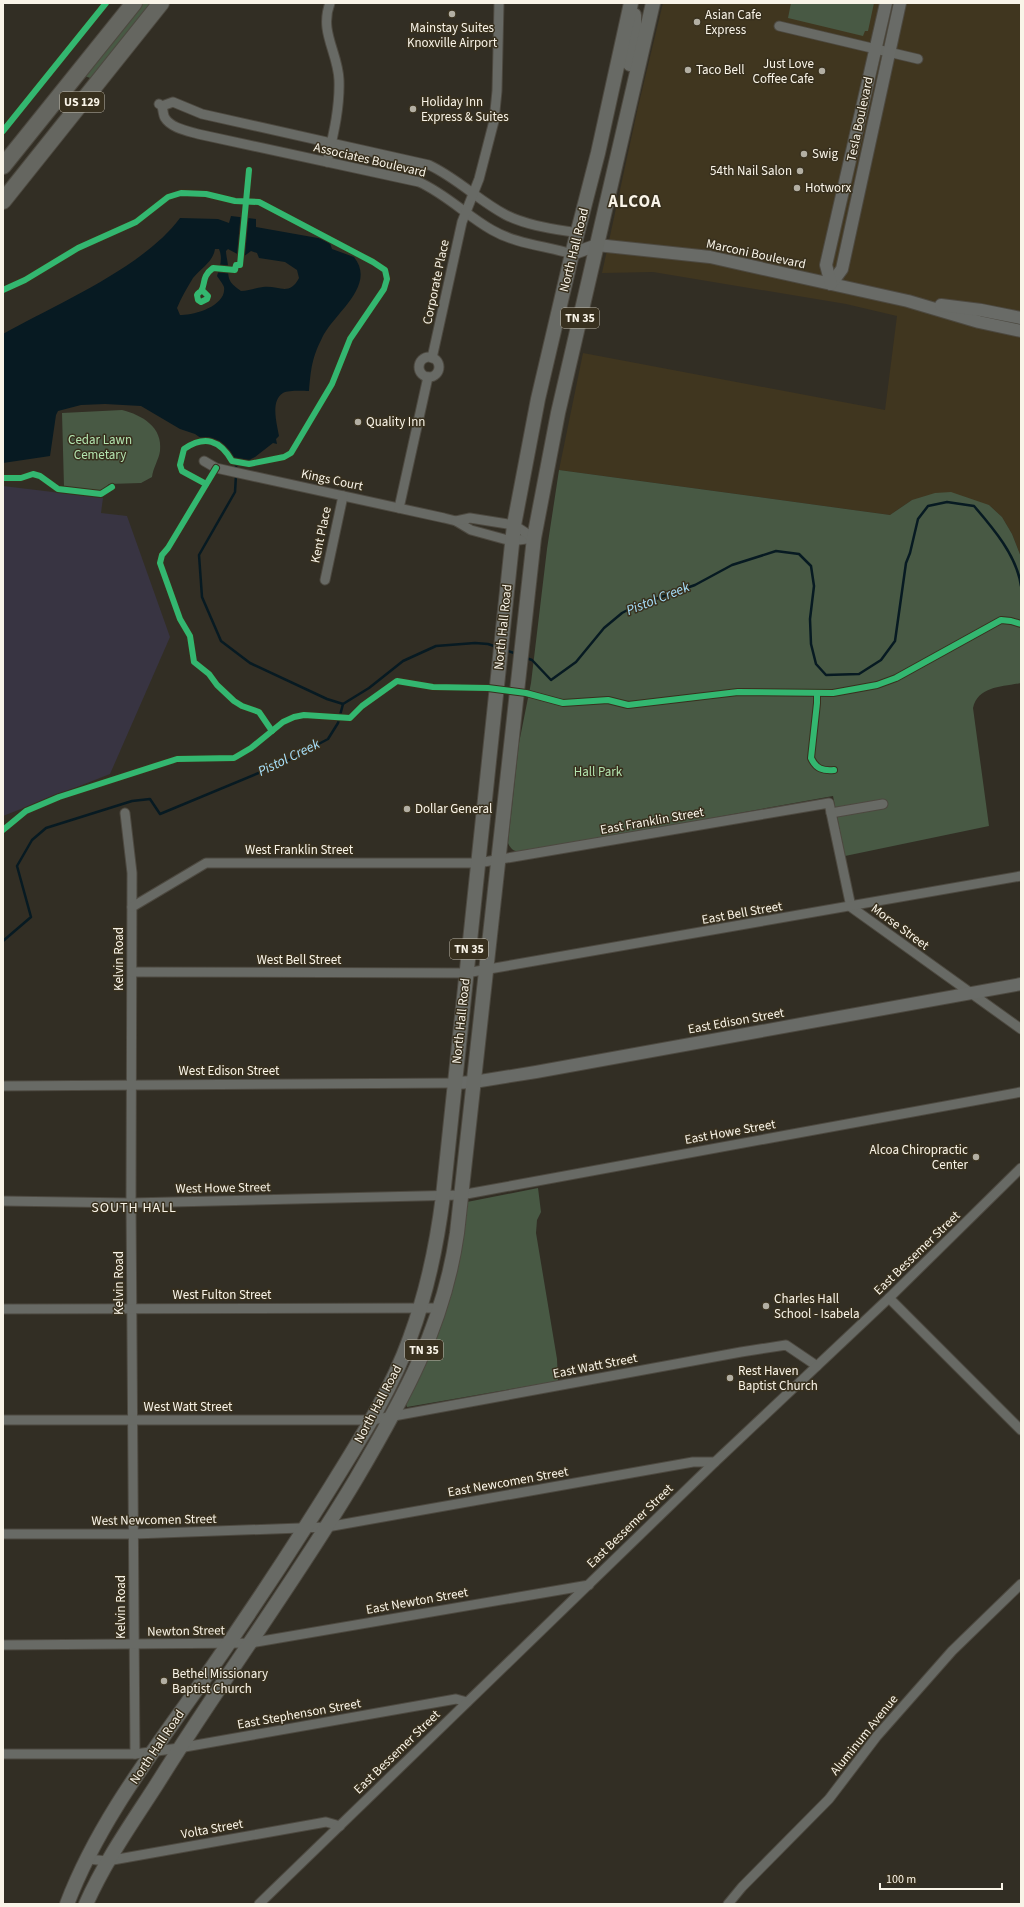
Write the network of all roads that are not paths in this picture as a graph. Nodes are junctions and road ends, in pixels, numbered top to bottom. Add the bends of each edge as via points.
1 (134, 3) edge
2 (161, 3) edge
3 (330, 3) edge
4 (499, 3) edge
5 (632, 3) edge
6 (653, 3) edge
7 (886, 3) edge
8 (900, 3) edge
9 (779, 26) dead end
10 (876, 50) junction
11 (889, 53) junction
12 (918, 59) dead end
13 (331, 143) junction
14 (327, 162) junction
15 (3, 166) edge
16 (474, 193) junction
17 (3, 201) edge
18 (465, 211) junction
19 (578, 234) junction
20 (597, 245) junction
21 (572, 254) junction
22 (831, 284) junction
23 (908, 301) junction
24 (1021, 318) edge
25 (1021, 331) edge
26 (432, 358) junction
27 (428, 377) junction
28 (204, 461) dead end
29 (343, 496) junction
30 (398, 508) junction
31 (456, 521) junction
32 (514, 525) junction
33 (534, 538) junction
34 (512, 541) junction
35 (325, 580) dead end
36 (829, 803) joint
37 (883, 804) dead end
38 (125, 813) dead end
39 (831, 813) junction
40 (498, 860) junction
41 (478, 864) junction
42 (1021, 876) edge
43 (132, 907) junction
44 (851, 907) junction
45 (486, 970) junction
46 (132, 972) junction
47 (466, 973) junction
48 (1021, 984) edge
49 (970, 993) junction
50 (1021, 1029) edge
51 (455, 1082) junction
52 (474, 1082) junction
53 (131, 1085) junction
54 (3, 1086) edge
55 (1021, 1092) edge
56 (1021, 1168) edge
57 (461, 1195) junction
58 (443, 1196) junction
59 (3, 1201) edge
60 (131, 1204) junction
61 (889, 1298) junction
62 (421, 1307) junction
63 (440, 1308) junction
64 (3, 1309) edge
65 (132, 1309) junction
66 (817, 1366) junction
67 (393, 1416) junction
68 (3, 1420) edge
69 (132, 1420) junction
70 (372, 1420) junction
71 (1021, 1430) edge
72 (715, 1462) junction
73 (327, 1527) junction
74 (305, 1529) junction
75 (3, 1534) edge
76 (134, 1534) junction
77 (1021, 1584) edge
78 (589, 1585) junction
79 (230, 1643) junction
80 (250, 1643) junction
81 (3, 1645) edge
82 (134, 1645) junction
83 (467, 1702) junction
84 (179, 1748) junction
85 (152, 1752) junction
86 (3, 1754) edge
87 (135, 1754) junction
88 (340, 1826) junction
89 (88, 1860) junction
90 (107, 1862) junction
91 (67, 1904) edge
92 (86, 1904) edge
93 (259, 1904) edge
94 (728, 1904) edge

1 - 15 highway, US 129
2 - 17 highway, US 129
3 - 13 street via 326,14 326,28 337,63 339,79
4 - 16 street, Corporate Place via 494,121 485,161
5 - 19 main road, North Hall Road / TN 35
5 - 20 main road via 634,35 631,62 593,224 593,236
6 - 20 main road, North Hall Road / TN 35
7 - 10 street
8 - 11 street, Tesla Boulevard
9 - 10 street
10 - 11 street
10 - 22 street via 826,266
11 - 12 street
11 - 22 street, Tesla Boulevard via 842,269
13 - 14 street
13 - 14 street, Associates Boulevard via 202,114 173,102 160,105 165,118 180,128
13 - 16 street, Associates Boulevard via 429,165 454,178
14 - 18 street, Associates Boulevard via 419,182 439,192
16 - 18 street, Corporate Place
16 - 19 street, Associates Boulevard via 508,216 527,223
18 - 21 street, Associates Boulevard via 501,234
18 - 26 street, Corporate Place
19 - 20 street, Marconi Boulevard
19 - 21 main road, North Hall Road / TN 35
20 - 21 street, Marconi Boulevard
20 - 22 street, Marconi Boulevard via 710,257
20 - 33 main road, North Hall Road / TN 35 via 558,413
21 - 32 main road, North Hall Road / TN 35 via 537,406
22 - 23 street, Marconi Boulevard
23 - 24 street, Marconi Boulevard
23 - 25 street, Marconi Boulevard via 979,322
26 - 27 street, Corporate Place via 438,362 439,368 436,374
26 - 27 street via 426,358 419,365 420,371
27 - 30 street, Corporate Place
28 - 29 street, Kings Court via 216,468
29 - 30 street, Kings Court
29 - 35 street, Kent Place
30 - 31 street, Kings Court
31 - 32 street, Kings Court via 470,518
31 - 34 street, Kings Court via 471,530
32 - 33 street, Kings Court
32 - 34 main road, North Hall Road / TN 35
33 - 34 street, Kings Court
33 - 40 main road, North Hall Road / TN 35
34 - 41 main road, North Hall Road / TN 35
36 - 39 street, Morse Street
36 - 40 street, East Franklin Street
37 - 39 street
38 - 43 street, Kelvin Road via 132,873
39 - 44 street, Morse Street
40 - 41 street, East Franklin Street
40 - 45 main road, North Hall Road / TN 35
41 - 43 street, West Franklin Street via 206,863
41 - 47 main road, North Hall Road / TN 35
42 - 44 street, East Bell Street
43 - 46 street, Kelvin Road
44 - 45 street, East Bell Street
44 - 49 street, Morse Street
45 - 47 street, East Bell Street
45 - 52 main road, North Hall Road / TN 35
46 - 47 street, West Bell Street
46 - 53 street, Kelvin Road
47 - 51 main road, North Hall Road / TN 35
48 - 49 street, East Edison Street
49 - 50 street, Morse Street
49 - 52 street, East Edison Street
51 - 52 street, East Edison Street
51 - 53 street, West Edison Street
51 - 58 main road, North Hall Road / TN 35
52 - 57 main road, North Hall Road / TN 35
53 - 54 street, West Edison Street
53 - 60 street, Kelvin Road
55 - 57 street, East Howe Street
56 - 61 street, East Bessemer Street
57 - 58 street, East Howe Street
57 - 63 main road, North Hall Road / TN 35 via 453,1263
58 - 60 street, West Howe Street
58 - 62 main road, North Hall Road / TN 35 via 433,1263
59 - 60 street, West Howe Street
60 - 65 street, Kelvin Road
61 - 66 street, East Bessemer Street
61 - 71 street
62 - 63 street, West Fulton Street
62 - 65 street, West Fulton Street
62 - 70 main road, North Hall Road / TN 35 via 401,1361
63 - 67 main road, North Hall Road / TN 35 via 414,1376
64 - 65 street, West Fulton Street
65 - 69 street, Kelvin Road
66 - 67 street, East Watt Street via 786,1345
66 - 72 street, East Bessemer Street
67 - 70 street, East Watt Street
67 - 73 main road, North Hall Road / TN 35
68 - 69 street, West Watt Street
69 - 70 street, West Watt Street
69 - 76 street, Kelvin Road
70 - 74 main road, North Hall Road / TN 35
72 - 73 street, East Newcomen Street via 693,1462
72 - 78 street, East Bessemer Street
73 - 74 street, East Newcomen Street
73 - 80 main road, North Hall Road / TN 35
74 - 76 street, West Newcomen Street
74 - 79 main road, North Hall Road / TN 35
75 - 76 street, West Newcomen Street
76 - 82 street, Kelvin Road
77 - 94 street, Aluminum Avenue via 952,1651 877,1736 829,1799
78 - 80 street, East Newton Street
78 - 83 street, East Bessemer Street
79 - 80 street, Newton Street
79 - 82 street, Newton Street
79 - 85 main road, North Hall Road / TN 35
80 - 84 main road, North Hall Road / TN 35
81 - 82 street, Newton Street
82 - 87 street, Kelvin Road
83 - 84 street, East Stephenson Street via 456,1699
83 - 88 street, East Bessemer Street
84 - 85 street, East Stephenson Street
84 - 90 main road, North Hall Road / TN 35
85 - 87 street, East Stephenson Street
85 - 89 main road, North Hall Road / TN 35 via 108,1820
86 - 87 street, East Stephenson Street
88 - 90 street, Volta Street via 326,1822
88 - 93 street, East Bessemer Street
89 - 90 street, Volta Street
89 - 91 main road, North Hall Road / TN 35
90 - 92 main road, North Hall Road / TN 35

